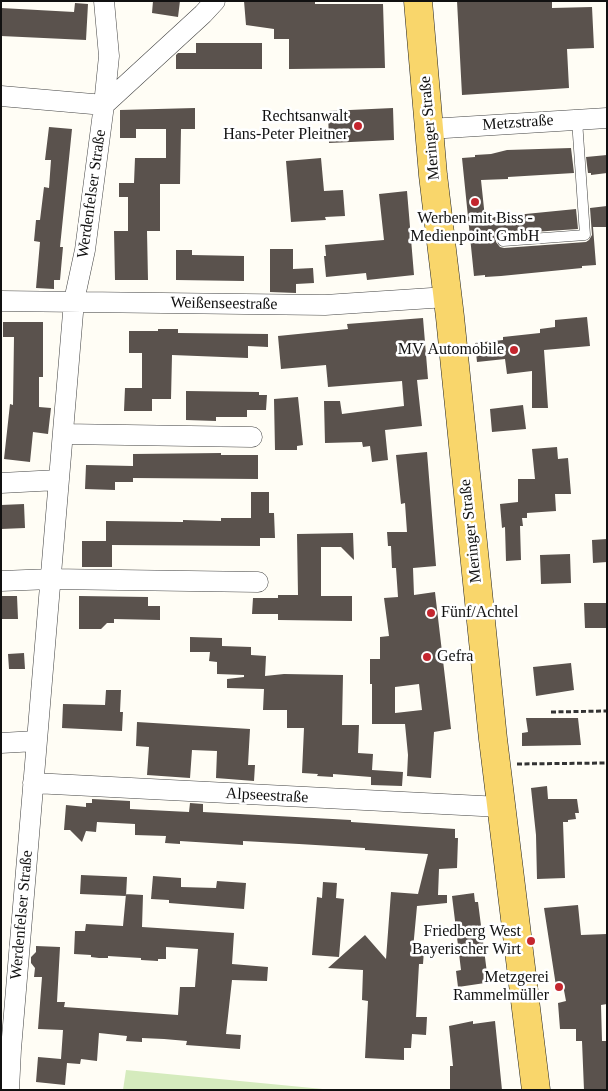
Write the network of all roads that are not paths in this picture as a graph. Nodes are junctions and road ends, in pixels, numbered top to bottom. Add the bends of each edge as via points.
1 (104, 1) edge
2 (215, 1) edge
3 (418, 1) edge
4 (1, 96) edge
5 (104, 104) junction
6 (607, 118) edge
7 (577, 120) junction
8 (429, 129) junction
9 (504, 241) dead end
10 (447, 297) junction
11 (1, 301) edge
12 (74, 301) junction
13 (64, 434) junction
14 (252, 437) dead end
15 (58, 480) junction
16 (1, 483) edge
17 (51, 579) junction
18 (1, 581) edge
19 (258, 582) dead end
20 (36, 741) junction
21 (1, 743) edge
22 (33, 783) junction
23 (501, 807) junction
24 (9, 1090) edge
25 (536, 1090) edge

1 - 5 street, Werdenfelser Straße via 109,56
2 - 5 street
3 - 8 main road, Meringer Straße
4 - 5 street
5 - 12 street, Werdenfelser Straße via 85,250
6 - 7 street, Metzstraße
7 - 8 street, Metzstraße
7 - 9 lane via 585,235
8 - 10 main road, Meringer Straße
10 - 12 street, Weißenseestraße via 325,305
10 - 23 main road, Meringer Straße
11 - 12 street, Weißenseestraße
12 - 13 street, Werdenfelser Straße
13 - 14 street
13 - 15 street, Werdenfelser Straße
15 - 16 street
15 - 17 street, Werdenfelser Straße
17 - 18 street
17 - 19 street
17 - 20 street, Werdenfelser Straße
20 - 21 street
20 - 22 street, Werdenfelser Straße
22 - 23 street, Alpseestraße
22 - 24 street, Werdenfelser Straße
23 - 25 main road, Meringer Straße

